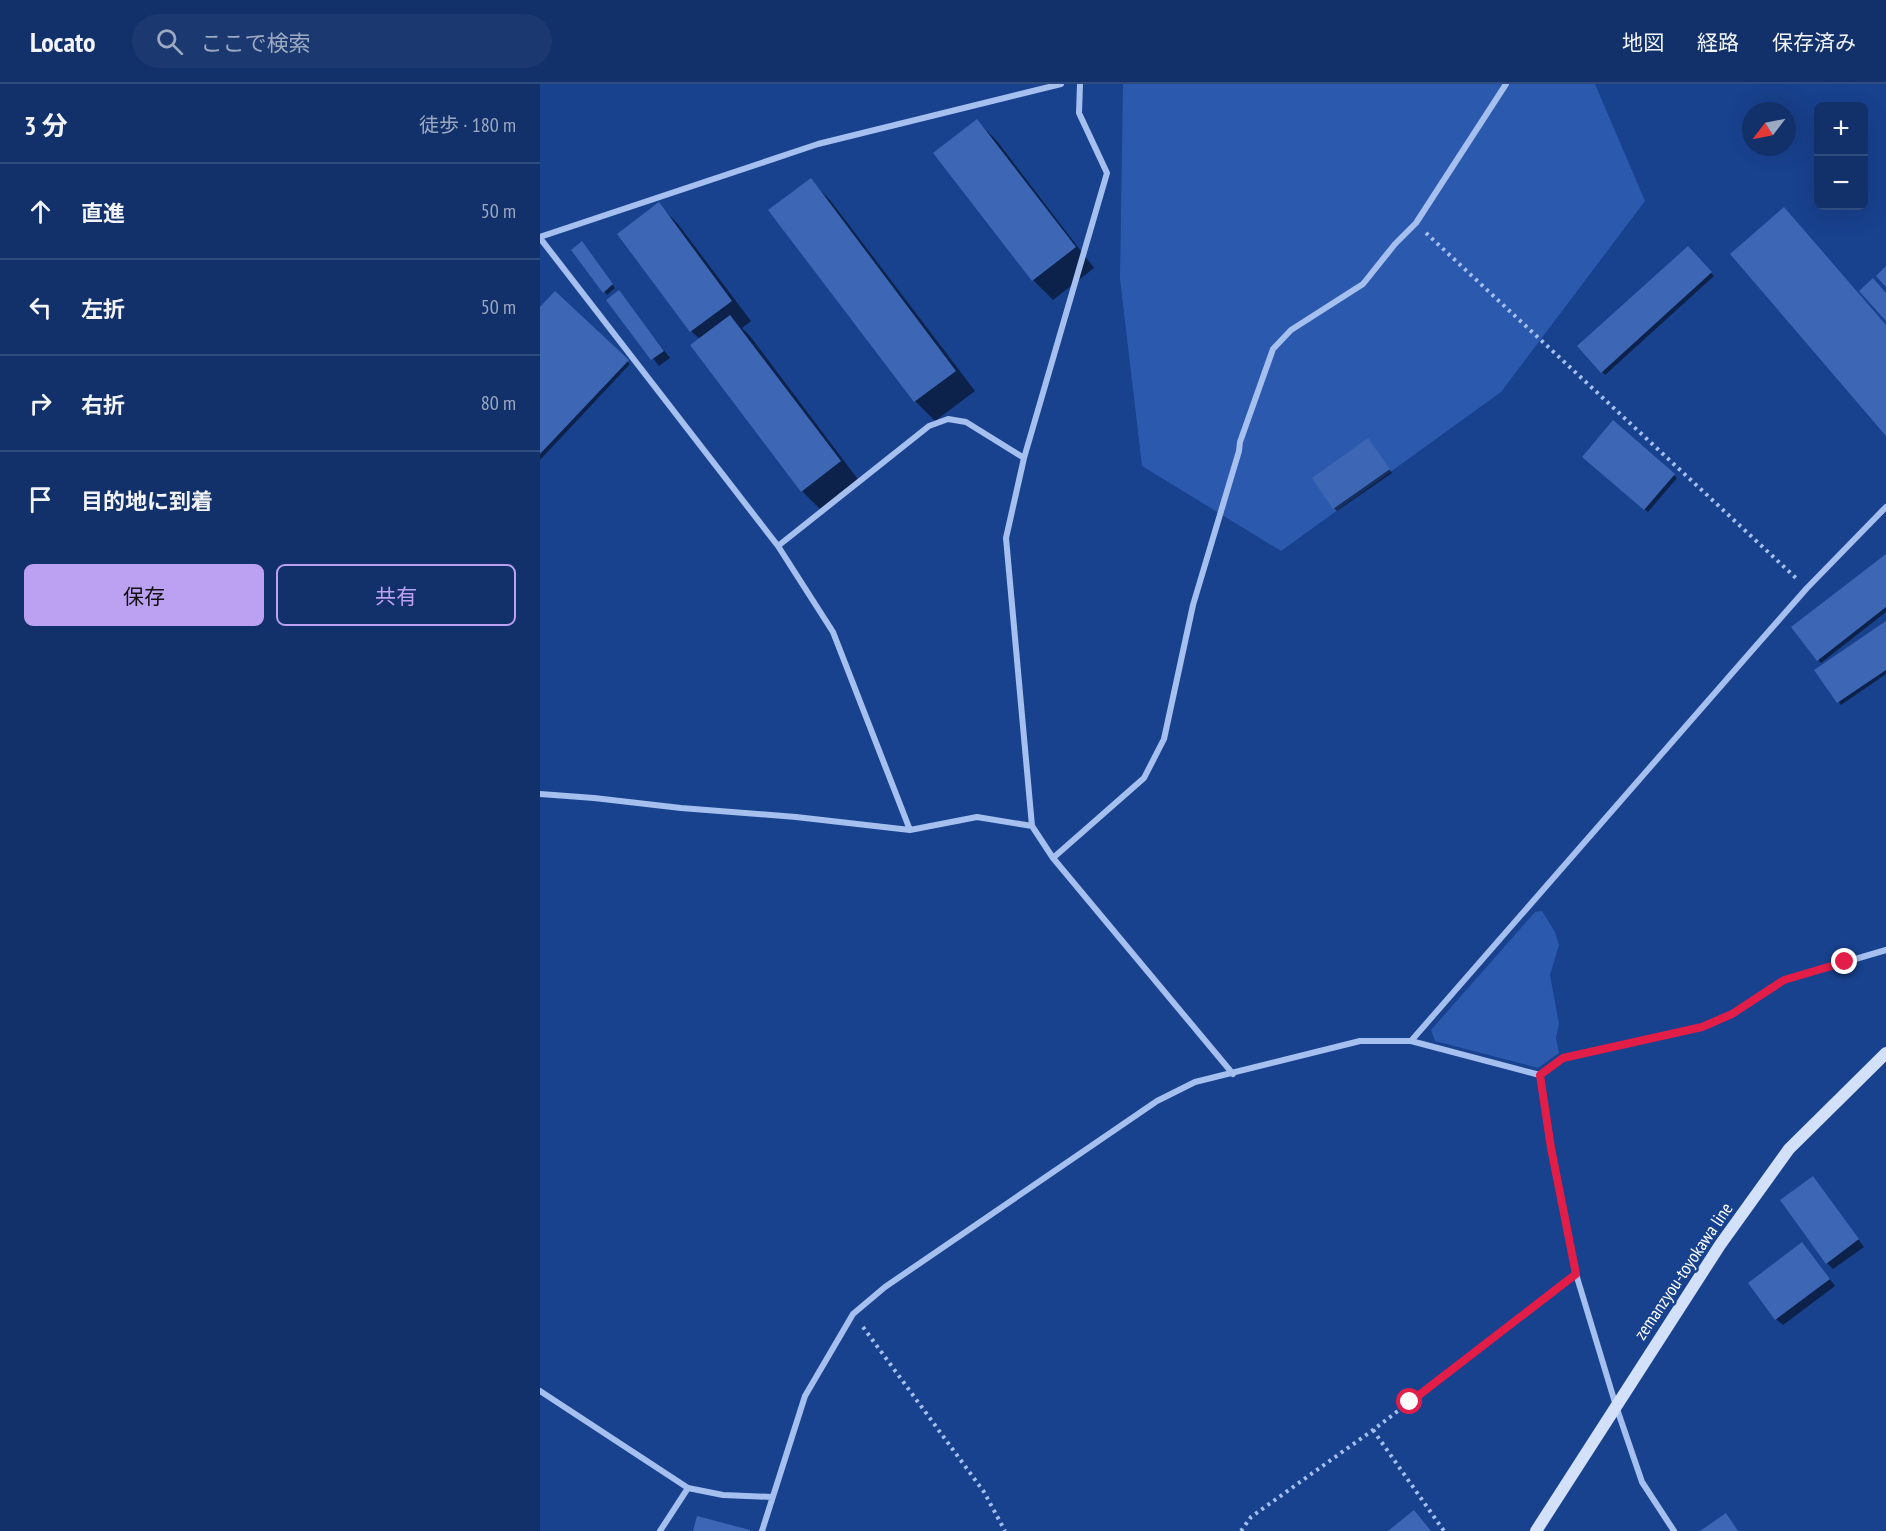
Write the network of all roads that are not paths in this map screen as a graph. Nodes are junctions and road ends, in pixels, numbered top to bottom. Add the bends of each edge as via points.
1 (1061, 84) edge
2 (1080, 84) edge
3 (1506, 84) edge
4 (540, 237) edge
5 (1023, 458) junction
6 (1886, 507) edge
7 (778, 546) junction
8 (540, 794) edge
9 (1032, 826) junction
10 (910, 830) junction
11 (1053, 858) junction
12 (1886, 950) edge
13 (1411, 1041) junction
14 (1886, 1053) edge
15 (1233, 1074) junction
16 (1540, 1075) junction
17 (540, 1391) edge
18 (1616, 1406) junction
19 (688, 1488) junction
20 (772, 1497) junction
21 (660, 1531) edge
22 (762, 1531) edge
23 (1536, 1531) edge
24 (1674, 1531) edge

1 - 4 street via 818,144
2 - 5 street via 1079,113 1107,174
3 - 11 street via 1416,223 1363,284 1291,330 1273,349 1240,442 1193,605 1164,739 1144,778
4 - 7 street
5 - 7 street via 966,422 948,419 929,426
5 - 9 street via 1006,538
6 - 13 street via 1807,588
7 - 10 street via 833,632
8 - 10 street
9 - 10 street via 977,817
9 - 11 street
11 - 15 street
12 - 16 street via 1784,980 1732,1014 1702,1027 1563,1058
13 - 15 street via 1360,1041
13 - 16 street
14 - 18 main road, zemanzyou-toyokawa line via 1789,1149 1719,1245
15 - 20 street via 1195,1082 1156,1101 885,1287 853,1314 806,1396
16 - 18 street via 1576,1274
17 - 19 street
18 - 23 main road, zemanzyou-toyokawa line
18 - 24 street via 1642,1482
19 - 20 street via 723,1495
19 - 21 street
20 - 22 street

